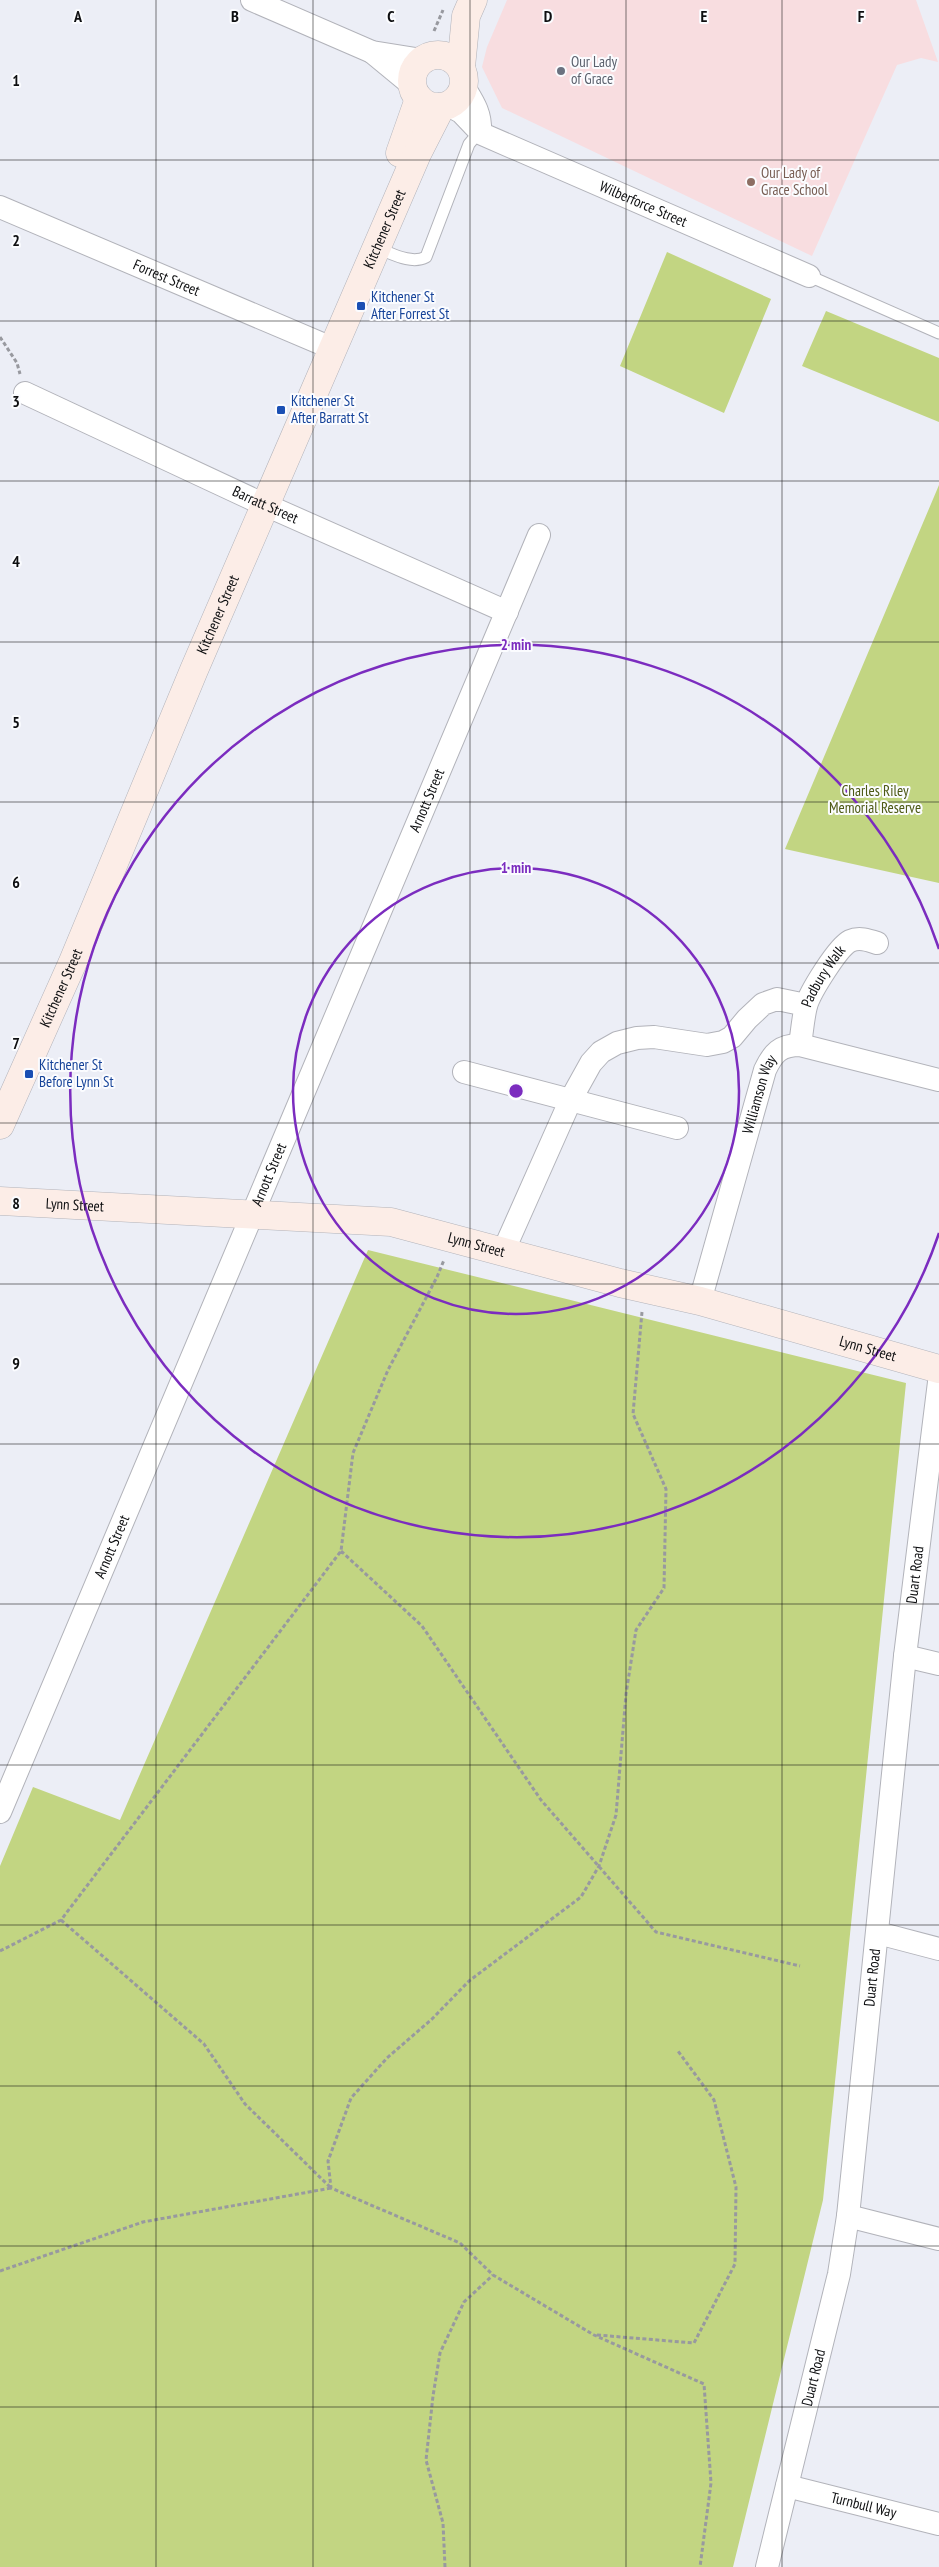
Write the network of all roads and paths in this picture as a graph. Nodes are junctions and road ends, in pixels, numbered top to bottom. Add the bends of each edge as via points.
1 (252, 0) edge
2 (461, 8) edge
3 (437, 77) junction
4 (480, 131) junction
5 (0, 207) edge
6 (377, 248) junction
7 (809, 276) joint
8 (939, 333) edge
9 (0, 337) edge
10 (327, 346) junction
11 (25, 394) joint
12 (258, 502) junction
13 (539, 535) dead end
14 (507, 612) junction
15 (877, 943) dead end
16 (806, 1005) junction
17 (800, 1045) junction
18 (464, 1072) dead end
19 (939, 1080) edge
20 (0, 1087) edge
21 (571, 1099) junction
22 (0, 1125) edge
23 (677, 1128) dead end
24 (0, 1200) edge
25 (254, 1213) junction
26 (452, 1238) junction
27 (503, 1252) junction
28 (644, 1288) junction
29 (700, 1301) junction
30 (939, 1369) edge
31 (939, 1382) edge
32 (341, 1551) junction
33 (905, 1656) junction
34 (939, 1664) edge
35 (0, 1812) edge
36 (599, 1866) junction
37 (61, 1920) junction
38 (878, 1934) junction
39 (939, 1948) edge
40 (0, 1951) edge
41 (800, 1966) dead end
42 (678, 2051) dead end
43 (331, 2188) junction
44 (848, 2216) junction
45 (939, 2239) edge
46 (0, 2271) edge
47 (493, 2275) junction
48 (594, 2335) junction
49 (787, 2486) junction
50 (939, 2524) edge
51 (445, 2567) edge
52 (700, 2567) edge
53 (767, 2567) edge

1 - 3 street
2 - 3 street, Kitchener Street
2 - 3 path
3 - 4 street via 476,106 481,121
3 - 6 street, Kitchener Street via 417,154
3 - 10 street, Kitchener Street via 409,132
4 - 6 lane via 470,144 426,257 419,260 403,258
4 - 7 street, Wilberforce Street
5 - 10 street, Forrest Street
6 - 10 street, Kitchener Street
7 - 8 lane
9 - 11 path via 17,363
10 - 12 street, Kitchener Street
11 - 12 street, Barratt Street
12 - 14 street, Barratt Street
12 - 20 street, Kitchener Street
12 - 22 street, Kitchener Street via 100,897
13 - 14 street, Arnott Street
14 - 25 street, Arnott Street
15 - 16 street, Padbury Walk via 865,939 844,944
16 - 17 street, Padbury Walk
16 - 21 street via 777,999 763,1004 732,1037 723,1042 707,1045 654,1037 617,1043 601,1052 591,1063
17 - 19 street, Williamson Way
17 - 29 street, Williamson Way via 778,1049 765,1070
18 - 21 street
21 - 23 street
21 - 27 street
24 - 25 street, Lynn Street
25 - 26 street, Lynn Street via 391,1222
25 - 35 street, Arnott Street
26 - 27 street, Lynn Street
26 - 32 path via 437,1277 388,1370 353,1454
27 - 28 street, Lynn Street
28 - 29 street, Lynn Street
28 - 36 path via 633,1414 666,1489 664,1588 636,1630 626,1694 616,1815
29 - 30 street, Lynn Street
31 - 33 street, Duart Road
32 - 36 path via 422,1626 541,1800
32 - 37 path
33 - 34 street
33 - 38 street, Duart Road
36 - 41 path via 656,1932
36 - 43 path via 581,1897 469,1981 387,2058 351,2098 328,2161
37 - 40 path
37 - 43 path via 204,2044 245,2104
38 - 39 street
38 - 44 street, Duart Road
42 - 48 path via 714,2100 736,2187 734,2264 694,2343
43 - 46 path via 143,2222
43 - 47 path via 460,2243
44 - 45 street
44 - 49 street, Duart Road via 839,2274
47 - 48 path
47 - 51 path via 464,2302 440,2353 434,2388 426,2460 444,2523
48 - 52 path via 704,2384 711,2483
49 - 50 street, Turnbull Way
49 - 53 street, Duart Road

